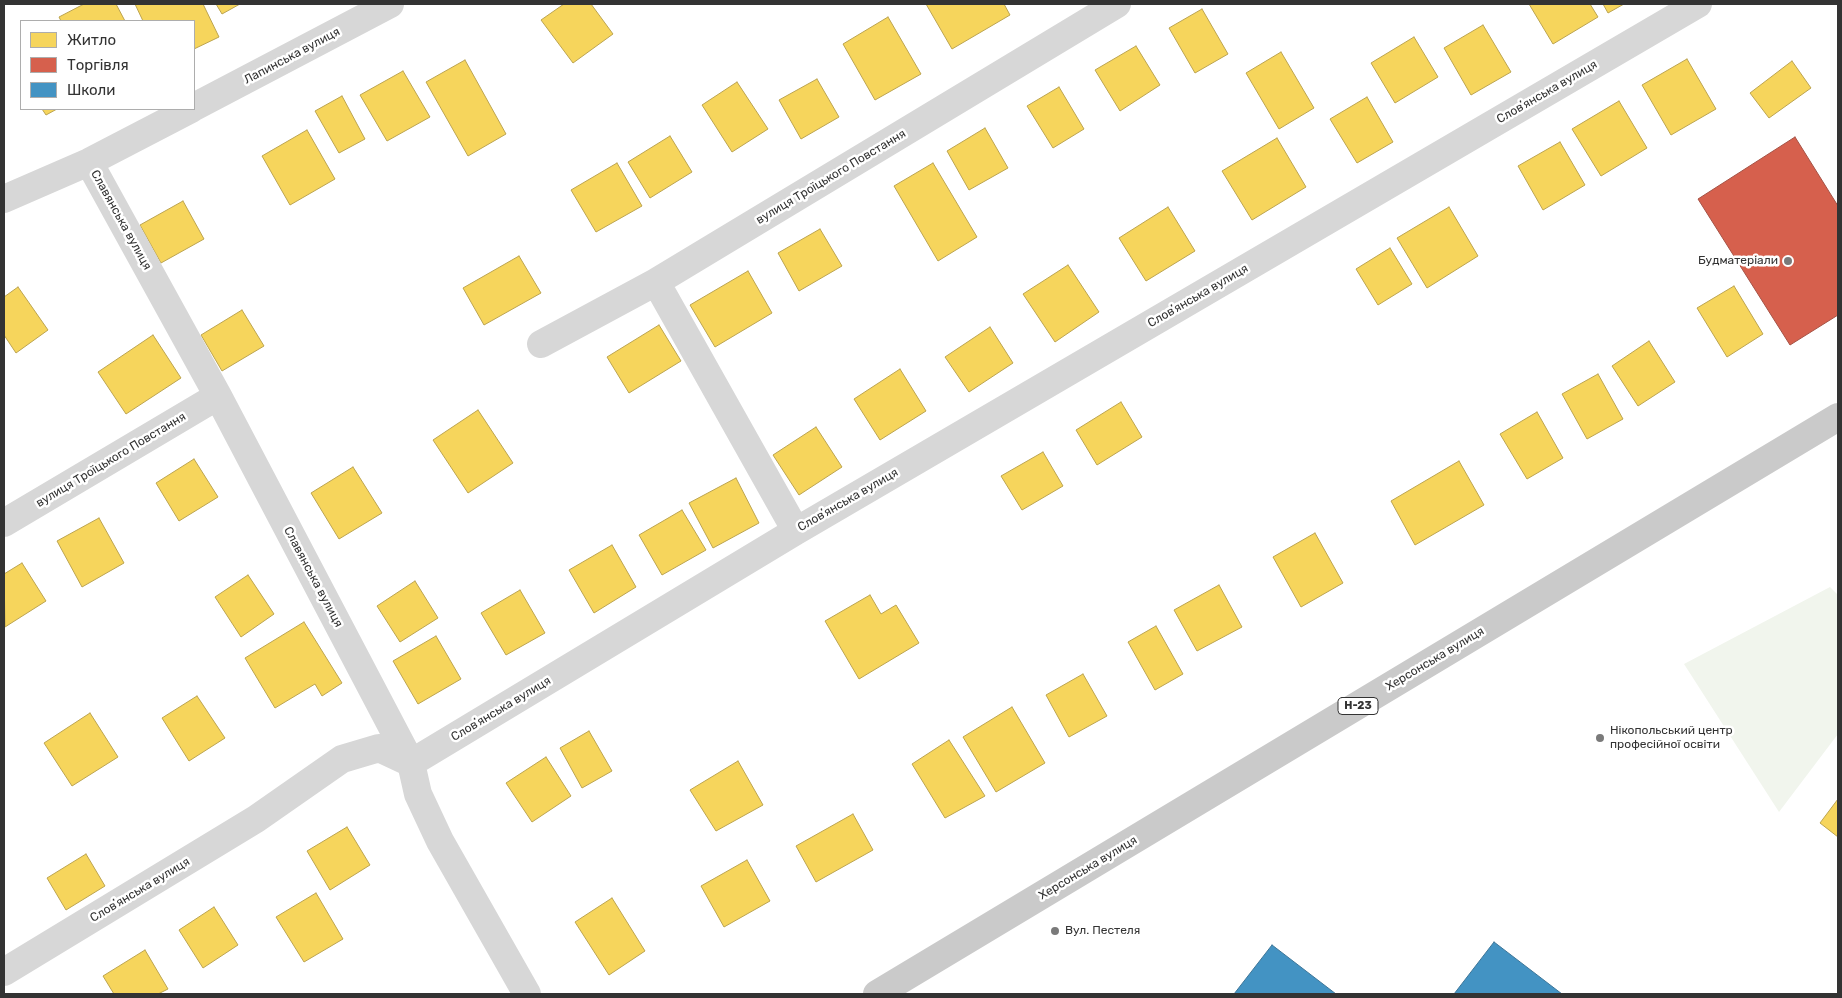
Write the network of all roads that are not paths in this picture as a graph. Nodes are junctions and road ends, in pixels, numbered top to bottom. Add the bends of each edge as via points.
1 (390, 4) edge
2 (1117, 4) edge
3 (1698, 4) edge
4 (195, 106) edge
5 (188, 110) edge
6 (90, 162) junction
7 (6, 192) edge
8 (656, 282) junction
9 (541, 344) dead end
10 (218, 396) junction
11 (1838, 417) edge
12 (4, 523) edge
13 (796, 531) junction
14 (411, 763) junction
15 (4, 972) edge
16 (527, 994) edge
17 (877, 994) edge

1 - 4 street, Лапинська вулиця
2 - 8 street, вулиця Троїцького Повстання
3 - 13 street, Словʼянська вулиця
5 - 6 street, Лапинська вулиця
6 - 7 street, Лапинська вулиця
6 - 10 street, Славянська вулиця
8 - 9 street, вулиця Троїцького Повстання
8 - 13 street
10 - 12 street, вулиця Троїцького Повстання
10 - 14 street, Славянська вулиця
11 - 17 main road, Херсонська вулиця / Н-23
13 - 14 street, Словʼянська вулиця
14 - 15 street, Словʼянська вулиця via 378,748 342,759 256,820
14 - 16 street, Славянська вулиця via 418,794 440,841

